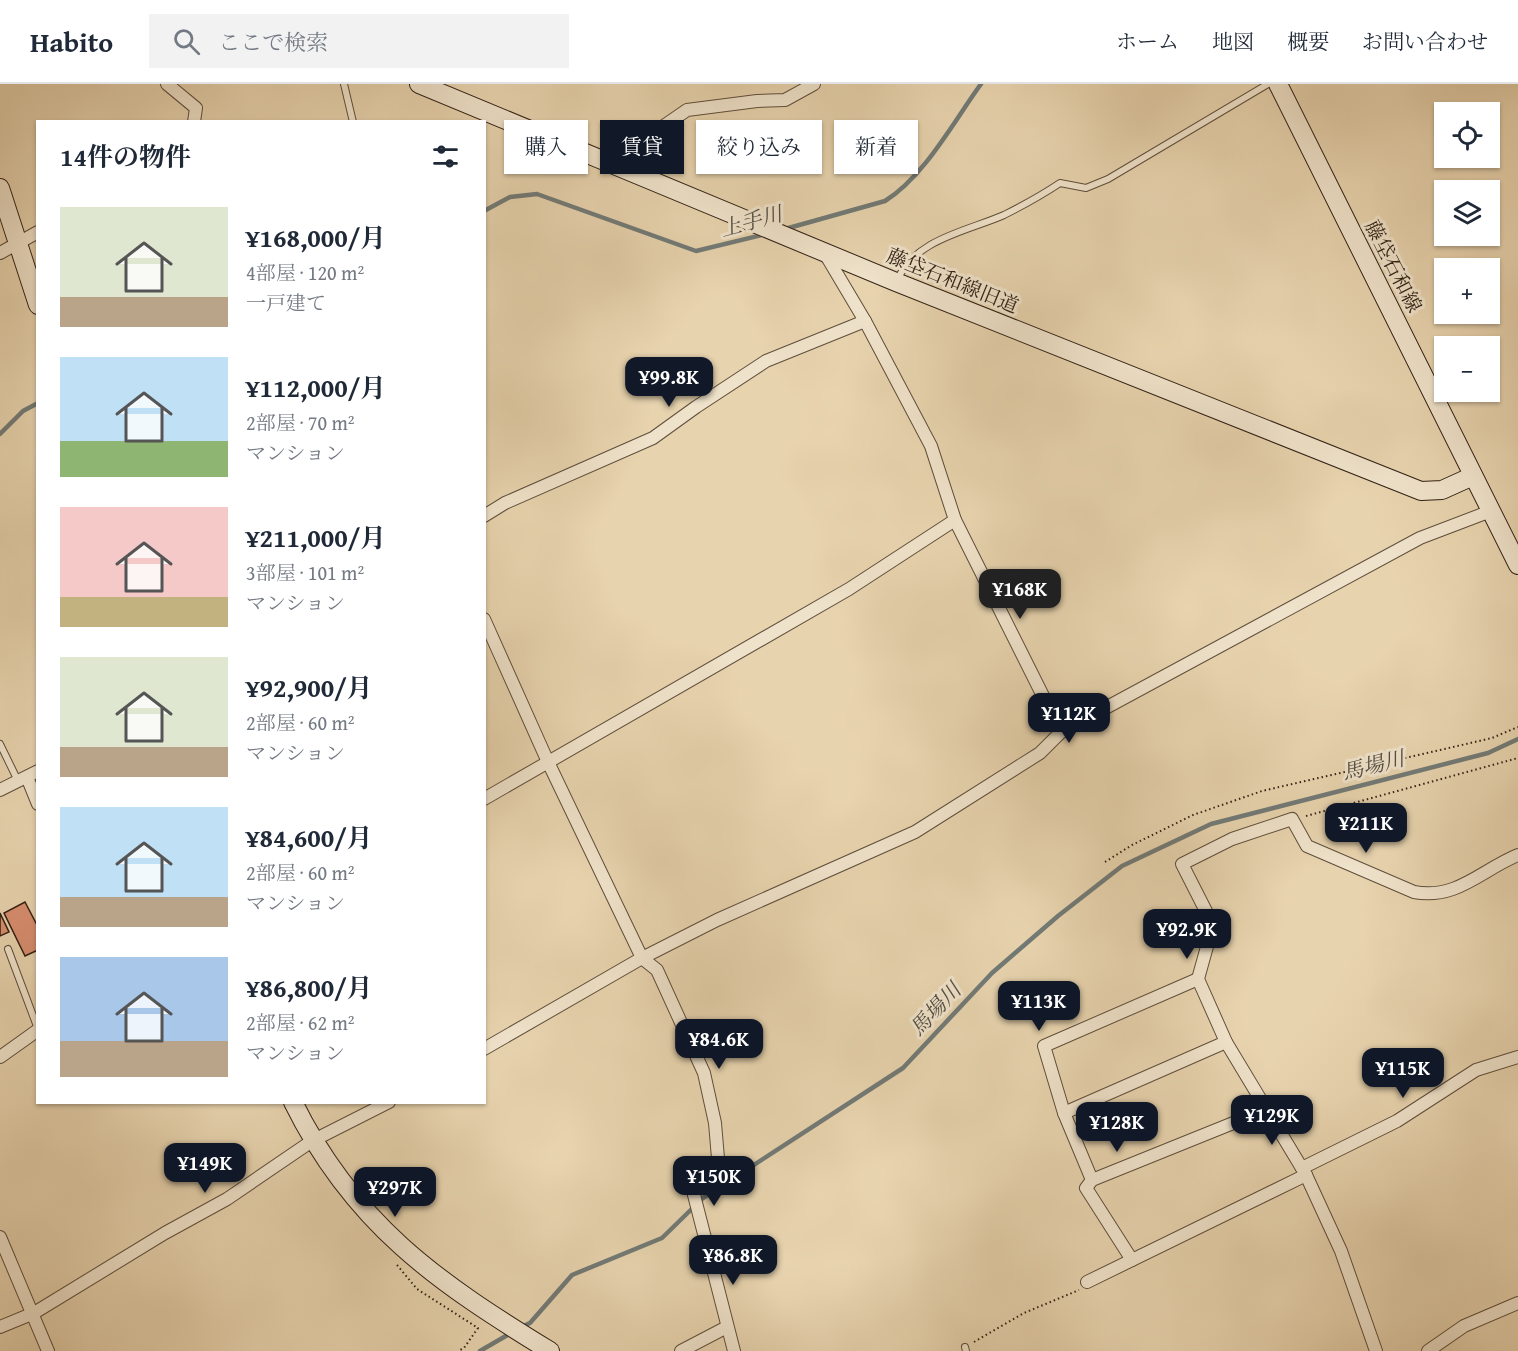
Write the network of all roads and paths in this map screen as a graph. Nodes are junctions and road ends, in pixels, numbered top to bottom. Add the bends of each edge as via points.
1 (167, 84) edge
2 (344, 84) edge
3 (419, 84) edge
4 (814, 84) edge
5 (1268, 84) edge
6 (1278, 84) edge
7 (194, 120) edge
8 (352, 120) edge
9 (672, 120) edge
10 (600, 159) edge
11 (637, 174) edge
12 (0, 188) edge
13 (36, 233) edge
14 (17, 245) junction
15 (824, 252) junction
16 (0, 253) edge
17 (896, 282) junction
18 (36, 299) edge
19 (865, 321) junction
20 (1473, 476) junction
21 (1491, 511) junction
22 (486, 515) edge
23 (955, 520) junction
24 (1518, 565) edge
25 (486, 623) edge
26 (1518, 727) edge
27 (1061, 732) junction
28 (0, 744) edge
29 (1518, 758) edge
30 (548, 762) junction
31 (27, 776) edge
32 (0, 790) edge
33 (486, 798) edge
34 (36, 799) edge
35 (1292, 819) junction
36 (1518, 855) edge
37 (1105, 862) dead end
38 (8, 949) dead end
39 (642, 958) junction
40 (1198, 979) junction
41 (36, 1025) edge
42 (36, 1031) edge
43 (1226, 1042) junction
44 (486, 1047) edge
45 (1518, 1056) edge
46 (0, 1057) edge
47 (294, 1104) edge
48 (385, 1104) edge
49 (1268, 1109) junction
50 (1064, 1113) junction
51 (312, 1141) junction
52 (1304, 1171) junction
53 (1092, 1180) junction
54 (0, 1237) edge
55 (398, 1245) junction
56 (1132, 1260) junction
57 (1087, 1282) joint
58 (1518, 1303) edge
59 (34, 1312) junction
60 (727, 1327) junction
61 (0, 1328) edge
62 (965, 1349) edge
63 (48, 1351) edge
64 (458, 1351) edge
65 (550, 1351) edge
66 (681, 1351) edge
67 (734, 1351) edge
68 (1376, 1351) edge
69 (1428, 1351) edge

1 - 7 street via 196,108
2 - 8 lane
3 - 10 street, 藤垈石和線旧道
4 - 9 street via 784,100 687,110
5 - 17 lane via 1108,179 1086,188 1060,183 1001,216 947,235 915,256 901,270
6 - 20 street, 藤垈石和線
11 - 15 street, 藤垈石和線旧道
12 - 14 street
13 - 14 street
14 - 16 street
14 - 18 street
15 - 17 street, 藤垈石和線旧道
15 - 19 street
17 - 20 street, 藤垈石和線旧道 via 1421,491 1442,490
19 - 22 street via 766,362 653,438
19 - 23 street via 931,446
20 - 21 street, 藤垈石和線
21 - 24 street, 藤垈石和線
21 - 27 street via 1420,538
23 - 27 street
23 - 30 street via 849,589
25 - 30 street
26 - 37 path via 1492,738 1262,791 1193,815 1132,844
27 - 39 street via 1040,753 915,832 717,920
28 - 31 lane
29 - 35 path
30 - 33 street
30 - 39 street
31 - 32 street
31 - 34 street
35 - 36 street via 1307,846 1413,892 1431,896 1455,890
35 - 40 street via 1232,839 1182,864 1213,925
38 - 41 lane
39 - 44 street
39 - 60 street via 657,970 704,1073 715,1123 719,1170 699,1185 694,1195
40 - 43 street
40 - 50 street via 1044,1046
42 - 46 street
43 - 49 street
43 - 50 street
45 - 52 street via 1476,1071
47 - 51 street
48 - 51 street
49 - 52 street
49 - 53 street
50 - 53 street
51 - 55 street via 350,1196
51 - 59 street via 227,1199
52 - 56 street
52 - 68 street via 1341,1251
53 - 56 street via 1086,1188
54 - 59 street
55 - 64 path via 392,1259 417,1288 478,1328 465,1348
55 - 65 street via 431,1272
56 - 57 street
57 - 62 path via 1076,1293 1024,1313
58 - 69 street via 1464,1326
59 - 61 street
59 - 63 street
60 - 66 street
60 - 67 street

